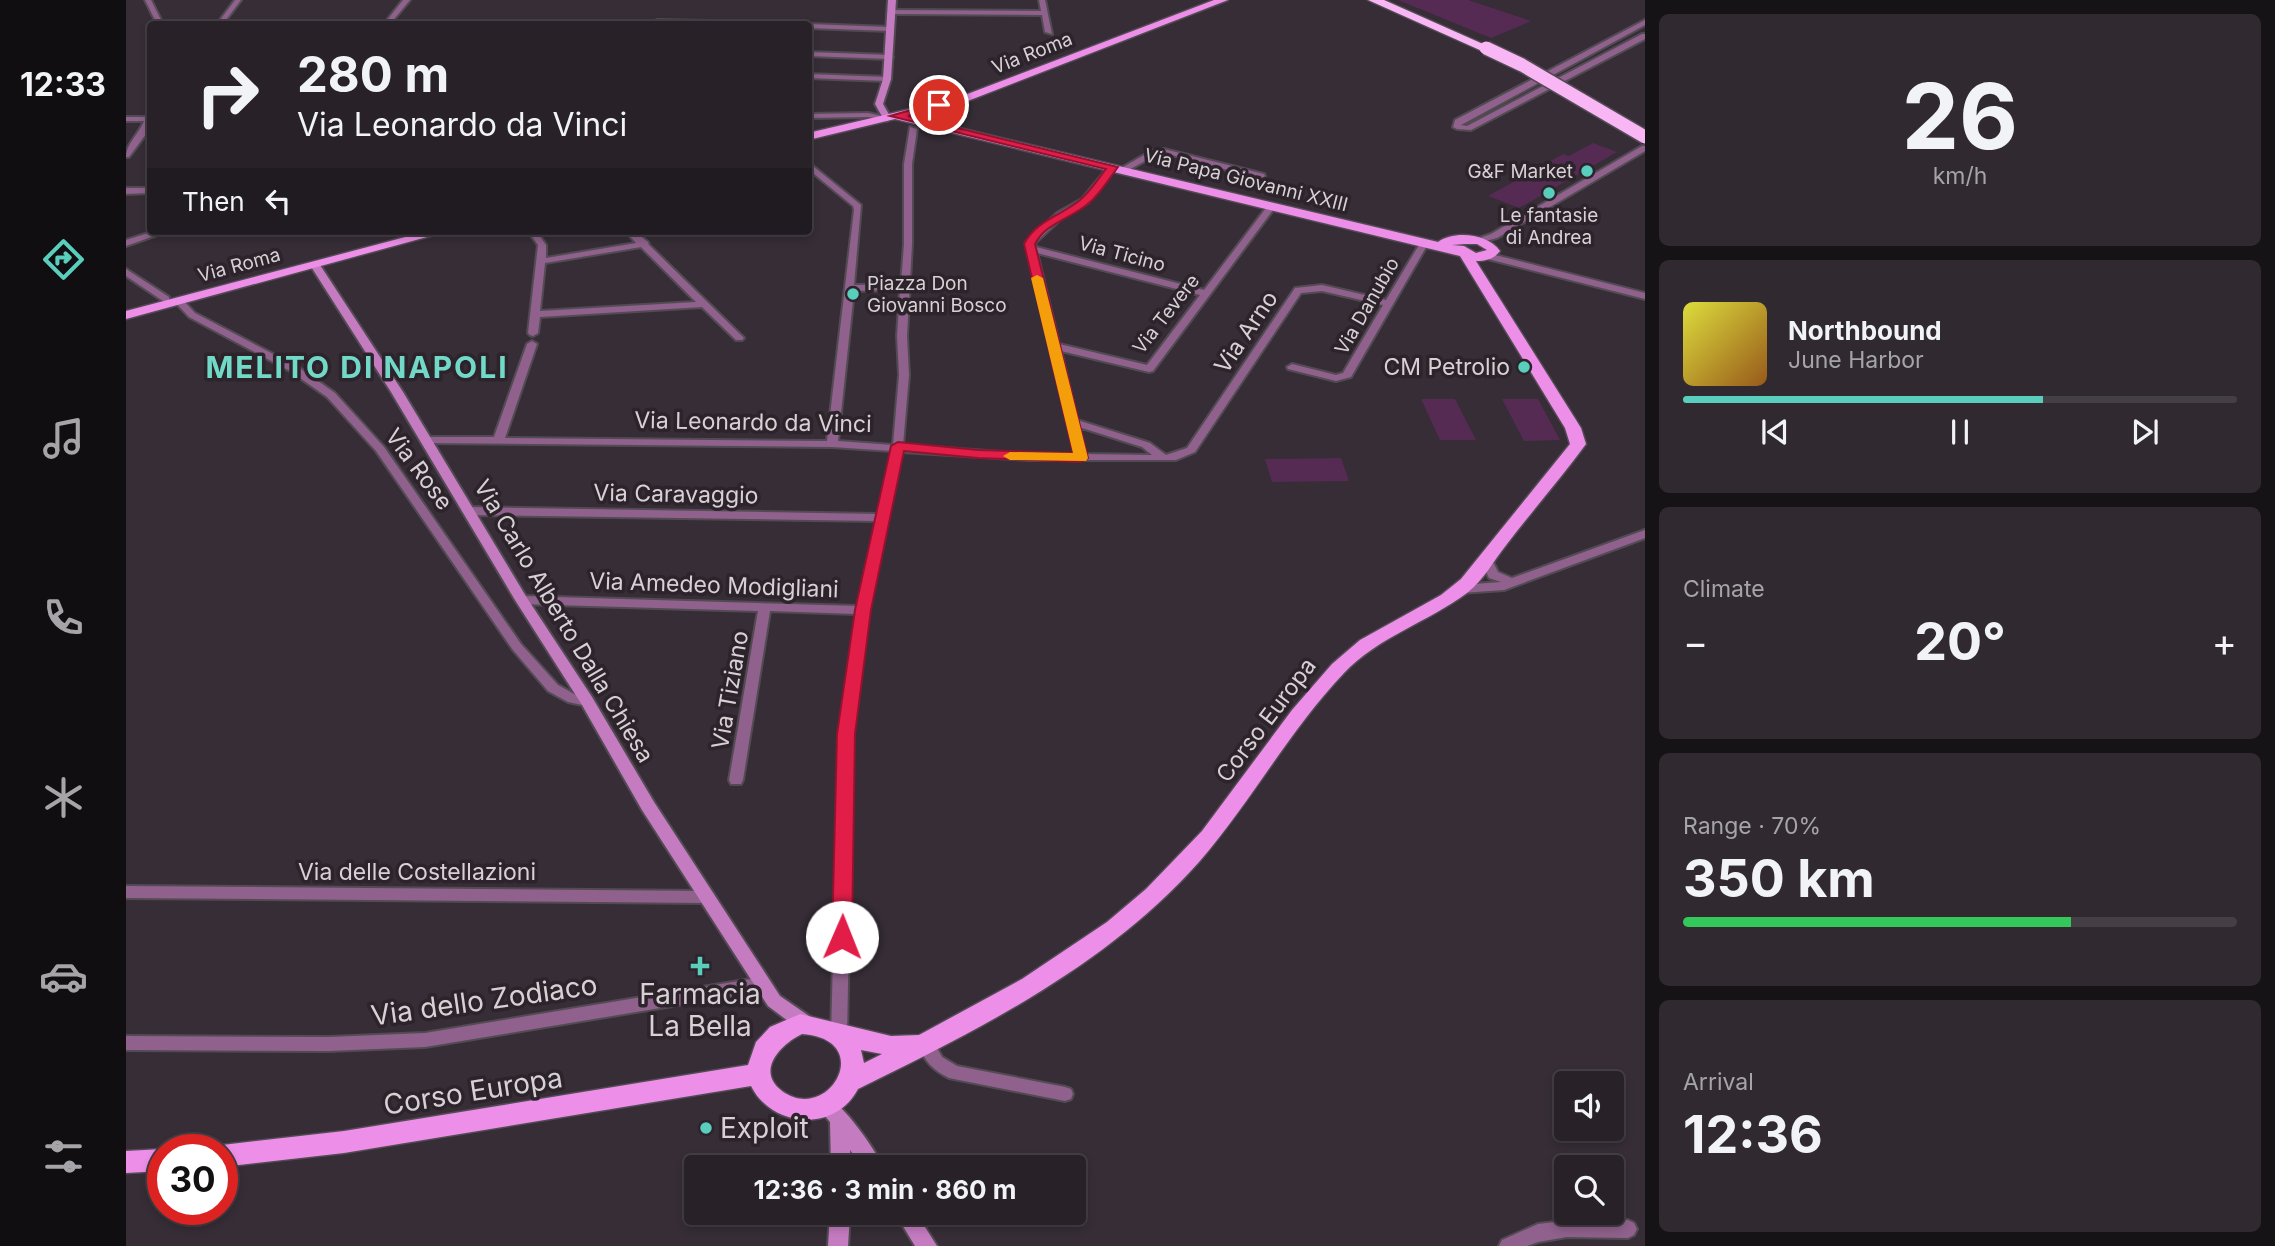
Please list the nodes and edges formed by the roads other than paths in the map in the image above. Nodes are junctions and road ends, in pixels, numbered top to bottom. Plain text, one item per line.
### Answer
1 (148, 0) edge
2 (238, 0) edge
3 (407, 0) edge
4 (891, 0) edge
5 (1042, 0) edge
6 (1223, 0) edge
7 (1374, 0) edge
8 (1390, 0) edge
9 (891, 12) junction
10 (1045, 13) junction
11 (158, 21) edge
12 (222, 21) edge
13 (390, 21) edge
14 (1645, 22) edge
15 (812, 26) edge
16 (891, 29) junction
17 (1049, 32) dead end
18 (1645, 36) edge
19 (1491, 47) junction
20 (812, 54) edge
21 (889, 57) junction
22 (812, 76) edge
23 (887, 79) junction
24 (879, 104) junction
25 (845, 115) junction
26 (812, 116) edge
27 (891, 117) junction
28 (869, 118) junction
29 (126, 119) edge
30 (147, 122) edge
31 (147, 125) edge
32 (1645, 127) edge
33 (913, 129) dead end
34 (812, 136) edge
35 (1645, 137) edge
36 (1645, 148) edge
37 (126, 155) edge
38 (812, 168) edge
39 (1117, 169) junction
40 (1261, 176) dead end
41 (126, 191) edge
42 (147, 191) edge
43 (1272, 206) junction
44 (151, 235) edge
45 (428, 235) edge
46 (535, 235) edge
47 (634, 235) edge
48 (126, 243) edge
49 (1425, 243) junction
50 (645, 244) junction
51 (1030, 248) junction
52 (1462, 248) junction
53 (1490, 250) junction
54 (542, 261) junction
55 (315, 265) junction
56 (1539, 270) joint
57 (126, 272) edge
58 (1483, 282) junction
59 (850, 288) junction
60 (906, 288) junction
61 (1205, 293) junction
62 (1645, 296) edge
63 (172, 300) junction
64 (705, 304) junction
65 (1389, 304) junction
66 (126, 314) edge
67 (536, 314) junction
68 (739, 338) dead end
69 (1054, 346) junction
70 (1292, 366) dead end
71 (1073, 422) junction
72 (499, 439) junction
73 (425, 440) junction
74 (832, 444) junction
75 (898, 446) junction
76 (1081, 458) junction
77 (1164, 458) junction
78 (468, 511) junction
79 (882, 518) junction
80 (1645, 534) edge
81 (1486, 559) junction
82 (1514, 583) junction
83 (1466, 584) junction
84 (522, 600) junction
85 (765, 607) junction
86 (863, 610) junction
87 (587, 701) junction
88 (736, 780) dead end
89 (126, 892) edge
90 (708, 897) junction
91 (763, 984) junction
92 (774, 1001) junction
93 (806, 1024) junction
94 (839, 1035) junction
95 (126, 1043) edge
96 (926, 1044) junction
97 (765, 1054) junction
98 (1065, 1094) dead end
99 (838, 1100) junction
100 (238, 1154) edge
101 (840, 1155) edge
102 (867, 1155) edge
103 (147, 1161) edge
104 (126, 1162) edge
105 (839, 1225) edge
106 (913, 1225) edge
107 (1628, 1229) dead end
108 (838, 1246) edge
109 (927, 1246) edge
110 (1508, 1246) edge

1 - 11 street
2 - 12 street
3 - 13 street
4 - 9 street
5 - 10 street
6 - 27 main road, Via Roma
7 - 19 highway
8 - 19 highway
9 - 10 street
9 - 16 street
10 - 17 street
14 - 18 street
15 - 16 street
16 - 21 street
19 - 32 highway
19 - 35 highway, bridge
20 - 21 street
21 - 23 street
22 - 23 street
23 - 24 street
24 - 25 street
24 - 27 street
25 - 26 street
25 - 28 street
27 - 28 main road, Via Roma
27 - 39 main road, Via Papa Giovanni XXIII
28 - 34 main road, Via Roma
29 - 30 street
31 - 37 street
33 - 60 street
36 - 53 street
38 - 59 street
39 - 40 street
39 - 43 main road, Via Papa Giovanni XXIII
39 - 51 street
41 - 42 street
43 - 49 main road, Via Papa Giovanni XXIII
43 - 61 street, Via Tevere
44 - 48 street
45 - 55 main road, Via Roma
46 - 54 street
47 - 50 street
49 - 52 main road, Via Papa Giovanni XXIII
49 - 65 street, Via Danubio
50 - 54 street
50 - 64 street
51 - 61 street, Via Ticino
51 - 69 street
52 - 53 main road
52 - 53 main road
52 - 58 main road, Corso Europa
53 - 56 street
53 - 58 main road
54 - 67 street
55 - 63 main road, Via Roma
55 - 73 street, Via Carlo Alberto Dalla Chiesa
56 - 62 street
57 - 63 street, Via Rose
58 - 81 main road, Corso Europa
59 - 60 street
59 - 74 street
60 - 75 street
61 - 69 street, Via Tevere
63 - 66 main road, Via Roma
63 - 87 street, Via Rose
64 - 67 street
64 - 68 street
65 - 70 street, Via Danubio
65 - 77 street, Via Arno
67 - 72 street
69 - 71 street
71 - 76 street
71 - 77 street
72 - 73 street, Via Leonardo da Vinci
72 - 74 street, Via Leonardo da Vinci
73 - 78 street, Via Carlo Alberto Dalla Chiesa
74 - 75 street, Via Leonardo da Vinci
75 - 76 street, Via Leonardo da Vinci
75 - 79 street
76 - 77 street, Via Leonardo da Vinci
78 - 79 street, Via Caravaggio
78 - 84 street, Via Carlo Alberto Dalla Chiesa
79 - 86 street
80 - 82 street
81 - 82 street
81 - 83 main road, Corso Europa
82 - 83 street
82 - 83 street
83 - 96 main road, Corso Europa
84 - 85 street, Via Amedeo Modigliani
84 - 87 street, Via Carlo Alberto Dalla Chiesa
85 - 86 street, Via Amedeo Modigliani
85 - 88 street, Via Tiziano
86 - 94 street
87 - 90 street, Via Carlo Alberto Dalla Chiesa
89 - 90 street, Via delle Costellazioni
90 - 91 street, Via Carlo Alberto Dalla Chiesa
91 - 92 street, Via Carlo Alberto Dalla Chiesa
91 - 95 street, Via dello Zodiaco
92 - 93 street, Via Carlo Alberto Dalla Chiesa
92 - 97 street, Via Carlo Alberto Dalla Chiesa
93 - 94 main road
93 - 97 main road
94 - 96 main road, Corso Europa
94 - 99 main road
96 - 98 street
96 - 99 main road, Corso Europa
97 - 99 main road
97 - 100 main road, Corso Europa
99 - 101 street
99 - 102 street
103 - 104 main road
105 - 108 street
106 - 109 street
107 - 110 street

